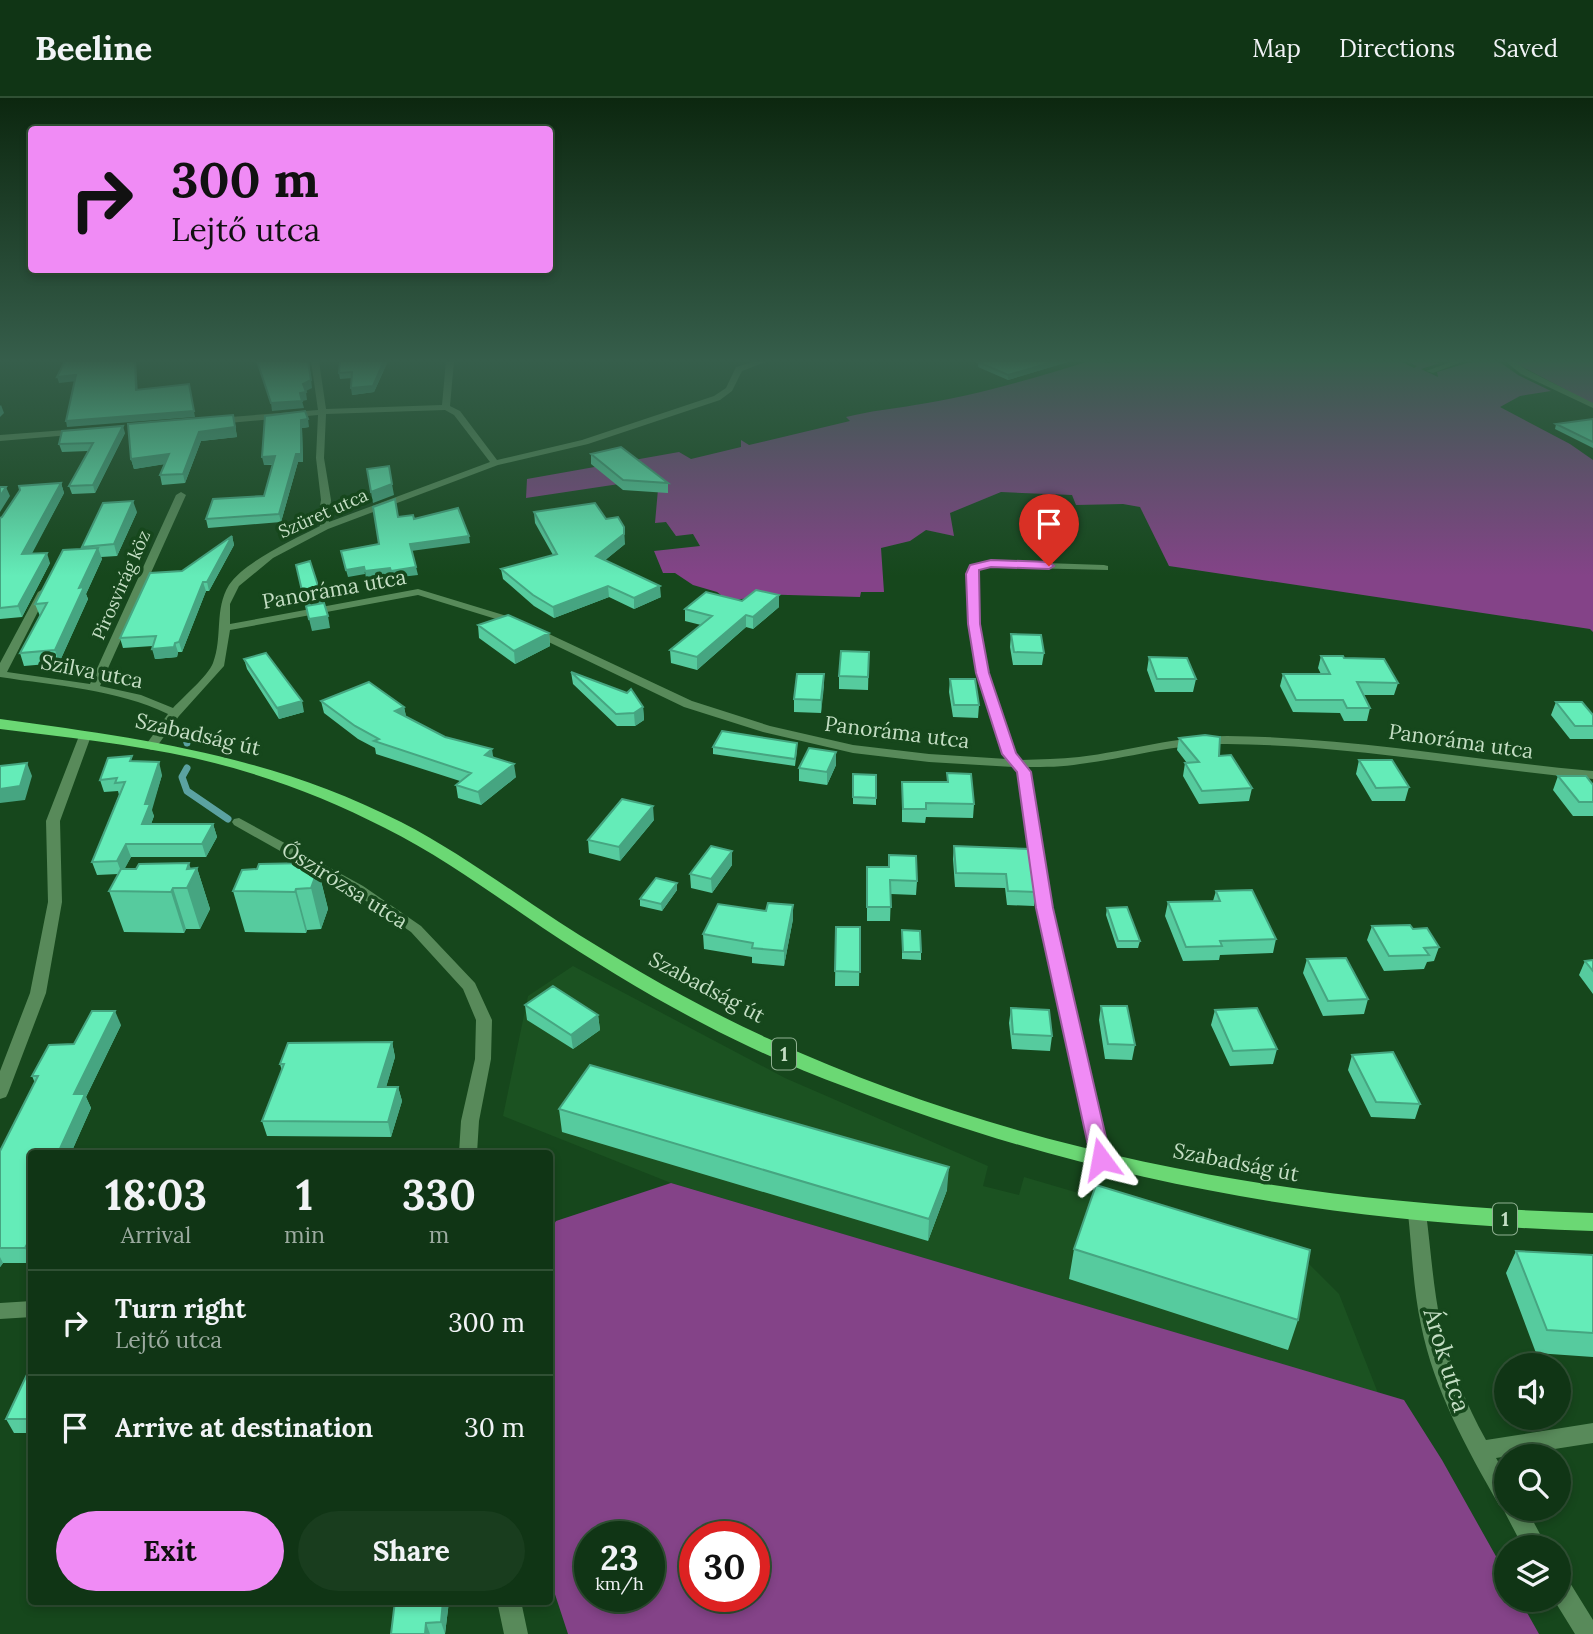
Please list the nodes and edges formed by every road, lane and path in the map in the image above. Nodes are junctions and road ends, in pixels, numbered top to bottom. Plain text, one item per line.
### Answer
1 (80, 433) edge
2 (321, 433) edge
3 (472, 433) edge
4 (613, 433) edge
5 (0, 438) edge
6 (495, 463) junction
7 (181, 495) dead end
8 (325, 527) junction
9 (1104, 568) dead end
10 (48, 583) edge
11 (225, 628) junction
12 (0, 674) edge
13 (93, 689) junction
14 (175, 713) junction
15 (0, 724) edge
16 (85, 736) junction
17 (151, 746) junction
18 (1020, 764) junction
19 (1593, 775) edge
20 (239, 822) dead end
21 (0, 1093) edge
22 (468, 1150) edge
23 (1101, 1159) junction
24 (1417, 1213) junction
25 (1593, 1222) edge
26 (28, 1309) edge
27 (0, 1311) edge
28 (1593, 1433) edge
29 (1480, 1451) junction
30 (1494, 1475) edge
31 (510, 1605) edge
32 (1571, 1606) edge
33 (516, 1634) edge
34 (1588, 1634) edge

1 - 5 street
2 - 8 street
3 - 6 street
4 - 6 street, Szüret utca
6 - 8 street, Szüret utca
7 - 13 street, Pirosvirág köz
8 - 11 street, Szüret utca
9 - 18 street
10 - 12 street
11 - 14 street, Szüret utca
11 - 18 street, Panoráma utca
12 - 13 street, Szilva utca
13 - 14 street, Szilva utca
14 - 17 street, Szüret utca
15 - 16 main road, Szabadság út / 1
16 - 17 main road, Szabadság út / 1
16 - 21 street
17 - 23 main road, Szabadság út / 1
18 - 19 street, Panoráma utca
18 - 23 street
20 - 22 street, Őszirózsa utca
23 - 24 main road, Szabadság út / 1
24 - 25 main road, Szabadság út / 1
24 - 29 street, Árok utca
26 - 27 street
28 - 29 street
29 - 30 street, Árok utca
31 - 33 street
32 - 34 street

